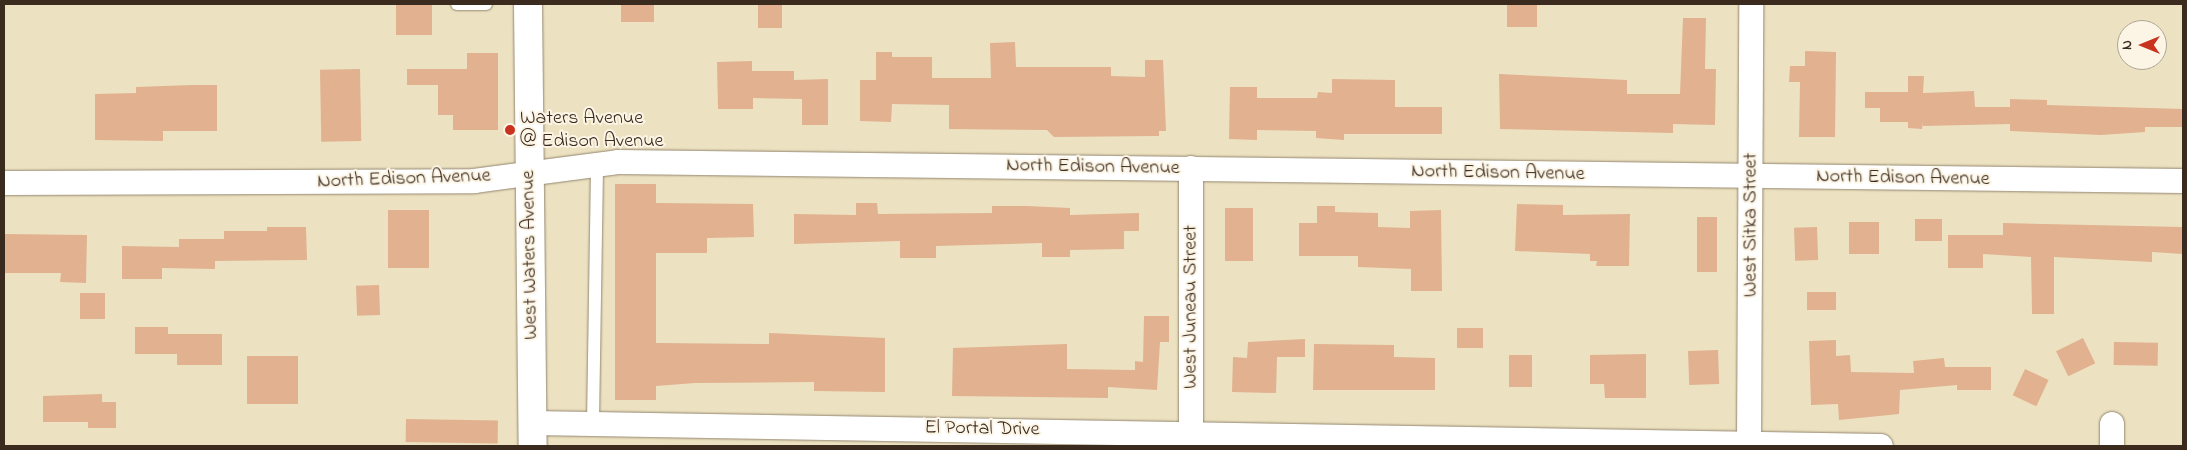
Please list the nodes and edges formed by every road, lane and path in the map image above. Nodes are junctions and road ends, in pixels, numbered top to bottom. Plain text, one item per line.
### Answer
1 (457, 4) edge
2 (486, 4) edge
3 (528, 4) edge
4 (1751, 4) edge
5 (596, 164) junction
6 (1191, 168) junction
7 (527, 171) junction
8 (1752, 177) junction
9 (2183, 181) edge
10 (4, 183) edge
11 (592, 423) junction
12 (533, 435) edge
13 (1191, 439) edge
14 (1749, 444) edge
15 (1881, 446) edge

1 - 2 lane
3 - 7 main road, West Waters Avenue
4 - 8 street, West Sitka Street
5 - 6 street, North Edison Avenue
5 - 7 street, North Edison Avenue
5 - 11 lane
6 - 8 street, North Edison Avenue
6 - 13 street, West Juneau Street
7 - 10 street, North Edison Avenue
7 - 12 main road, West Waters Avenue
8 - 9 street, North Edison Avenue
8 - 14 street, West Sitka Street
11 - 12 street, El Portal Drive
11 - 13 street, El Portal Drive
13 - 14 street, El Portal Drive
14 - 15 street, El Portal Drive

